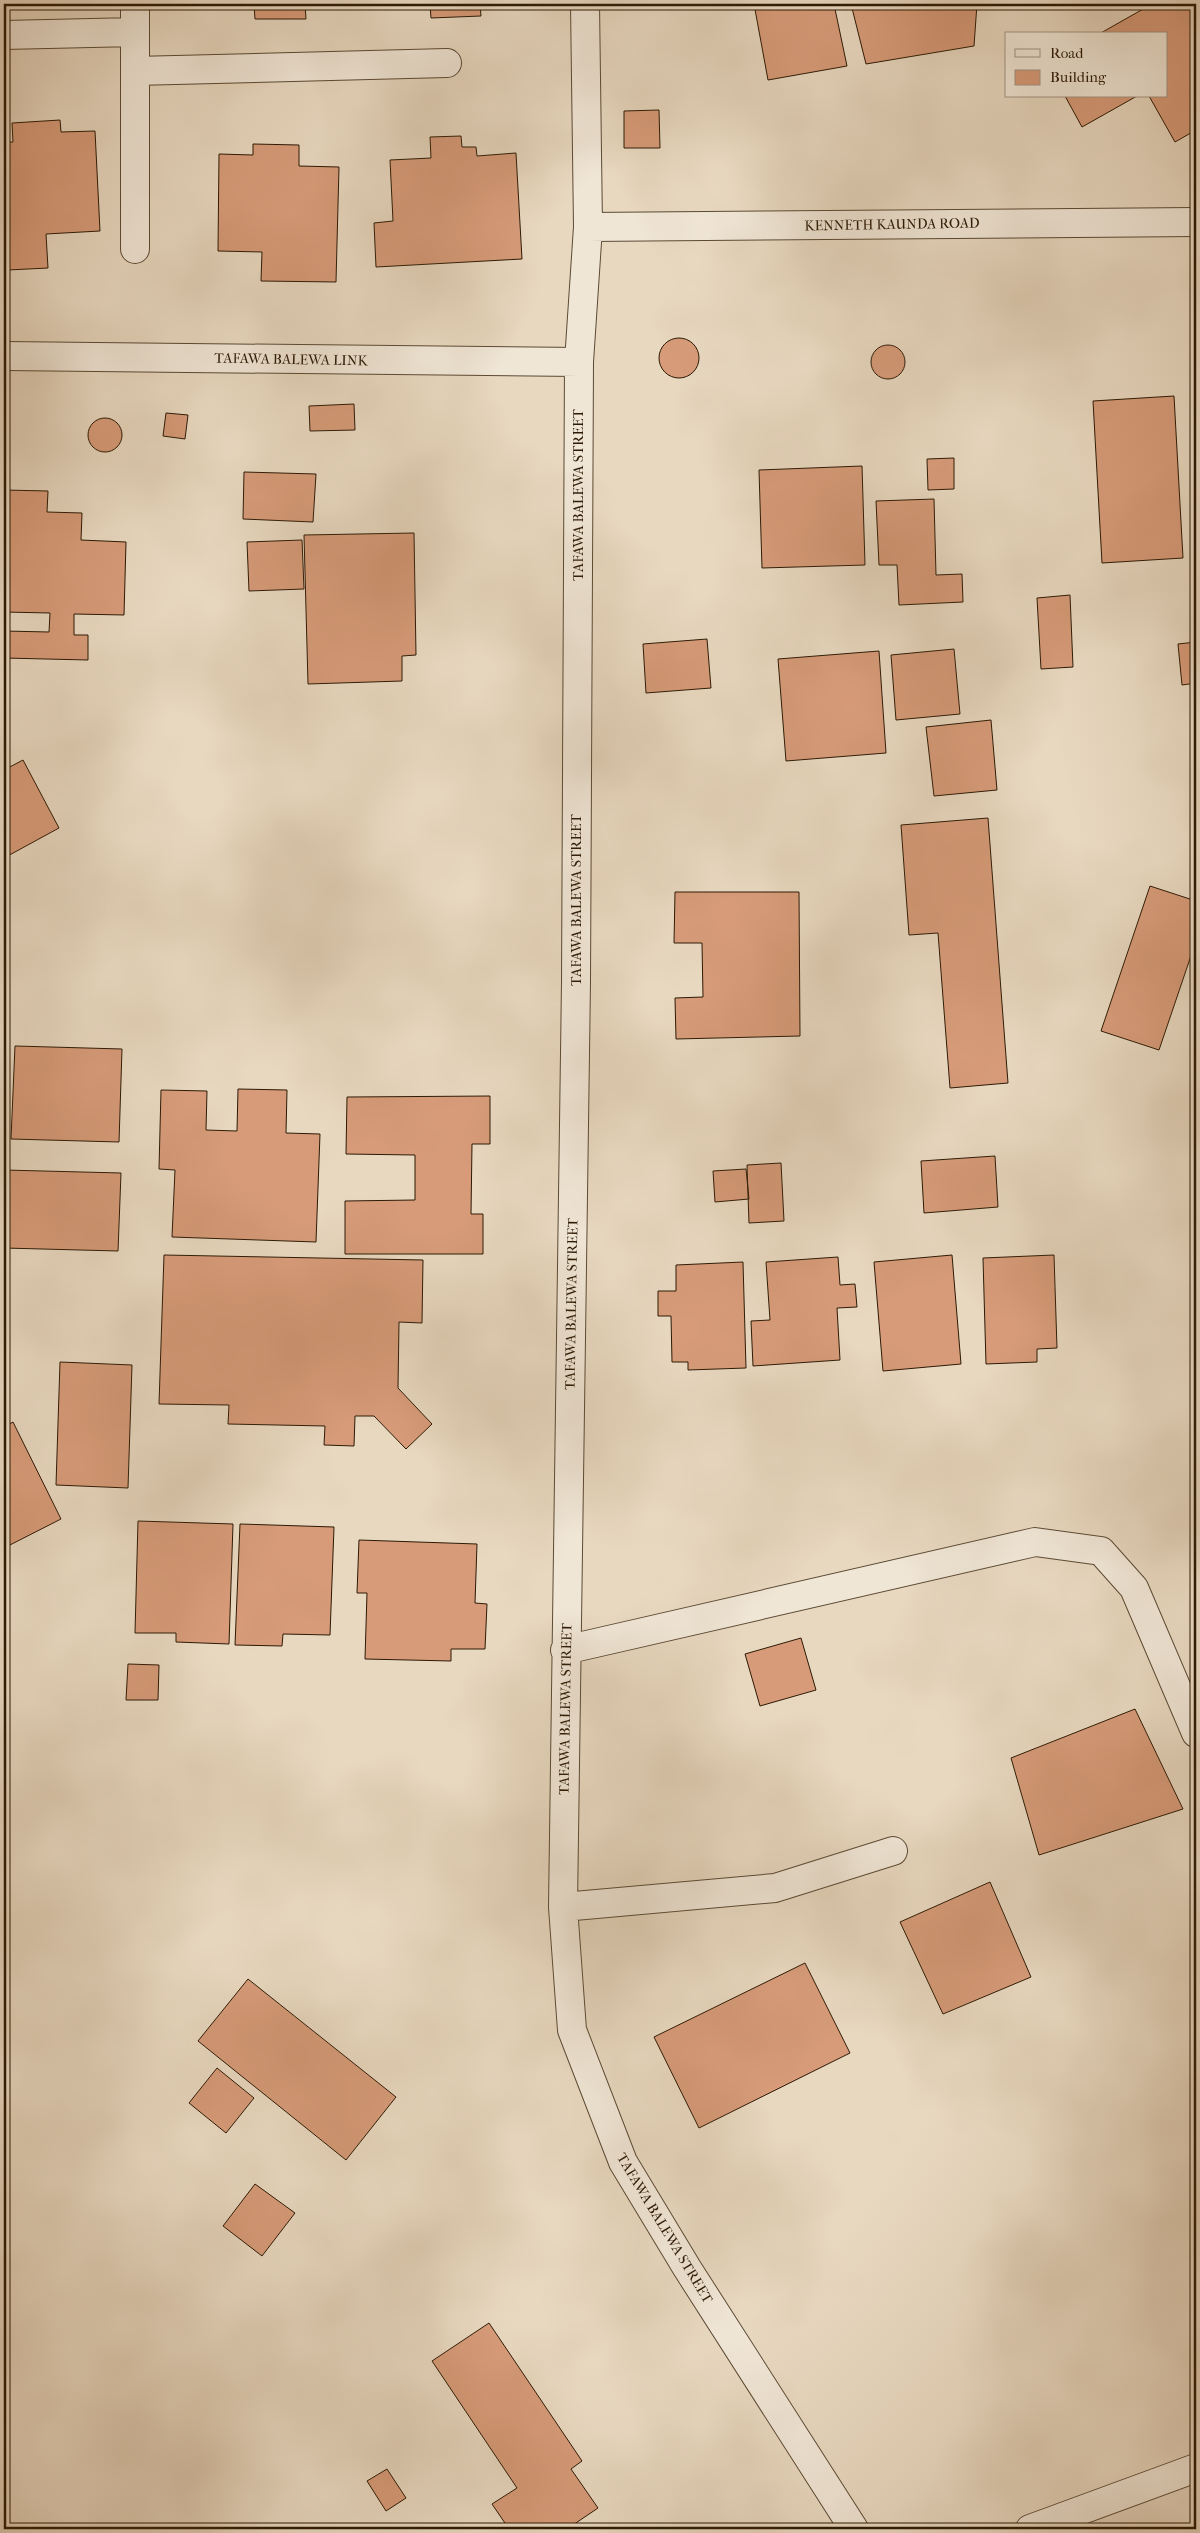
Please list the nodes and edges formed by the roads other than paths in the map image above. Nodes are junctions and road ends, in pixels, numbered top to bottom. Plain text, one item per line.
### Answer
1 (135, 4) edge
2 (585, 4) edge
3 (135, 32) junction
4 (4, 35) edge
5 (448, 64) dead end
6 (135, 70) junction
7 (1196, 222) edge
8 (588, 227) junction
9 (135, 249) dead end
10 (4, 356) edge
11 (579, 362) junction
12 (565, 1650) junction
13 (1196, 1733) edge
14 (893, 1851) dead end
15 (563, 1907) junction
16 (1196, 2468) edge
17 (854, 2529) edge
18 (1030, 2529) edge

1 - 3 street
2 - 8 street, TAFAWA BALEWA STREET
3 - 4 street
3 - 6 street
5 - 6 street
6 - 9 street
7 - 8 street, KENNETH KAUNDA ROAD
8 - 11 street, TAFAWA BALEWA STREET
10 - 11 street, TAFAWA BALEWA LINK
11 - 12 street, TAFAWA BALEWA STREET
12 - 13 street
12 - 15 street, TAFAWA BALEWA STREET
14 - 15 street
15 - 17 street, TAFAWA BALEWA STREET
16 - 18 street

